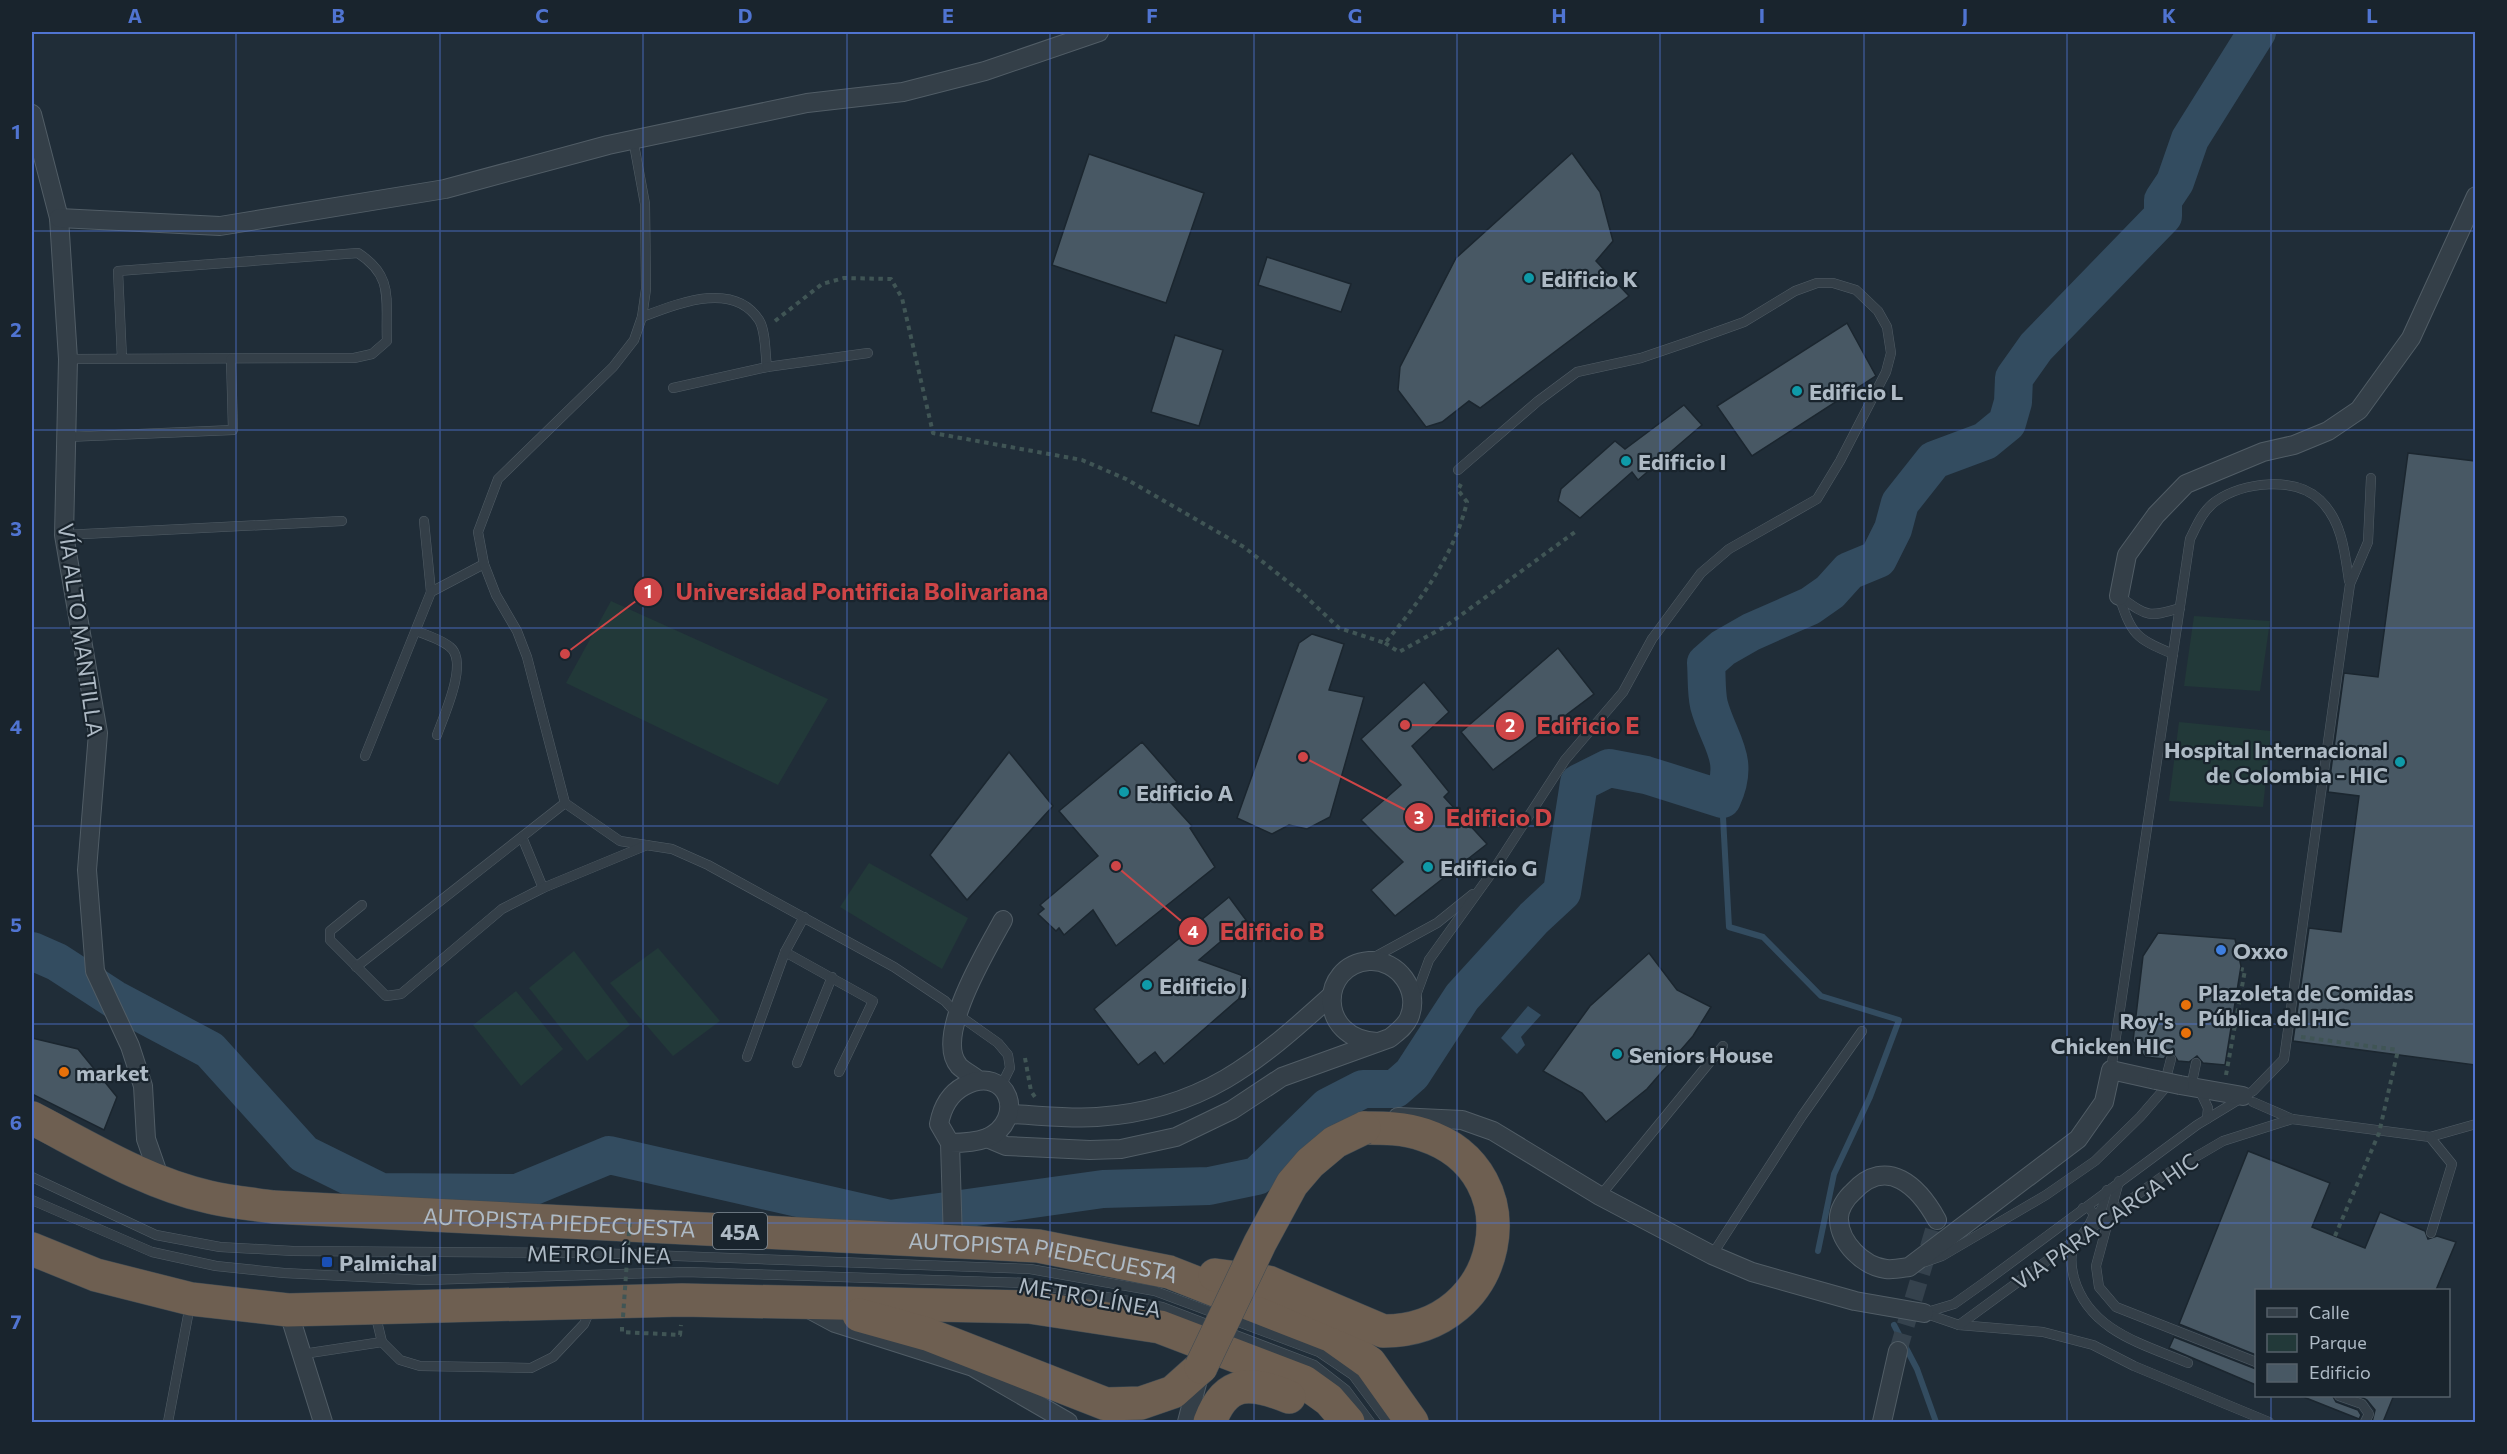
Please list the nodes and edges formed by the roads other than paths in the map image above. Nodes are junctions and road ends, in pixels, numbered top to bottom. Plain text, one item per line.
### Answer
1 (1099, 32) edge
2 (32, 114) edge
3 (633, 140) junction
4 (2475, 196) edge
5 (59, 218) junction
6 (642, 316) junction
7 (868, 353) dead end
8 (68, 359) junction
9 (122, 359) junction
10 (231, 359) junction
11 (767, 367) junction
12 (673, 387) dead end
13 (67, 437) junction
14 (1458, 470) dead end
15 (2371, 478) dead end
16 (342, 521) dead end
17 (424, 521) dead end
18 (64, 535) junction
19 (484, 564) junction
20 (2350, 584) junction
21 (431, 592) junction
22 (2119, 596) junction
23 (2180, 608) junction
24 (416, 631) junction
25 (2173, 654) junction
26 (437, 735) dead end
27 (365, 756) dead end
28 (565, 803) junction
29 (522, 837) junction
30 (648, 845) junction
31 (1485, 882) junction
32 (543, 888) junction
33 (362, 905) dead end
34 (804, 917) junction
35 (1003, 920) dead end
36 (784, 952) junction
37 (1368, 961) junction
38 (356, 967) junction
39 (832, 977) junction
40 (1332, 995) junction
41 (1412, 1004) junction
42 (957, 1014) junction
43 (1862, 1031) dead end
44 (1377, 1042) junction
45 (1723, 1046) dead end
46 (747, 1057) dead end
47 (2171, 1059) dead end
48 (797, 1063) dead end
49 (2196, 1063) dead end
50 (2111, 1070) junction
51 (839, 1072) dead end
52 (978, 1080) junction
53 (2176, 1085) junction
54 (1001, 1086) junction
55 (2248, 1099) junction
56 (1009, 1114) junction
57 (32, 1118) edge
58 (2207, 1119) junction
59 (2292, 1119) junction
60 (2475, 1124) edge
61 (1365, 1128) junction
62 (2430, 1137) junction
63 (987, 1138) junction
64 (146, 1139) junction
65 (950, 1143) junction
66 (123, 1166) junction
67 (32, 1177) edge
68 (2119, 1181) junction
69 (161, 1182) junction
70 (2107, 1190) junction
71 (1600, 1196) junction
72 (32, 1200) edge
73 (2083, 1208) junction
74 (2109, 1215) junction
75 (1937, 1220) dead end
76 (952, 1230) junction
77 (2086, 1231) junction
78 (2431, 1233) dead end
79 (32, 1249) edge
80 (1712, 1255) junction
81 (1909, 1267) junction
82 (1169, 1272) junction
83 (191, 1299) junction
84 (795, 1301) junction
85 (593, 1303) junction
86 (374, 1308) junction
87 (288, 1310) junction
88 (1924, 1313) junction
89 (1959, 1325) junction
90 (382, 1342) junction
91 (1898, 1350) tunnel mouth
92 (303, 1354) junction
93 (2255, 1362) edge
94 (2188, 1363) dead end
95 (1201, 1367) junction
96 (2344, 1397) edge
97 (168, 1422) edge
98 (323, 1422) edge
99 (1068, 1422) edge
100 (1187, 1422) edge
101 (1210, 1422) edge
102 (1355, 1422) edge
103 (1388, 1422) edge
104 (1412, 1422) edge
105 (1882, 1422) edge
106 (2269, 1422) edge
107 (2365, 1422) edge

1 - 3 street
2 - 5 street, VÍA ALTO MANTILLA
3 - 5 street
3 - 6 lane
4 - 22 street
5 - 8 street, VÍA ALTO MANTILLA
6 - 11 lane
6 - 19 lane
7 - 11 lane
8 - 9 lane
8 - 13 street, VÍA ALTO MANTILLA
9 - 10 lane
9 - 10 lane
10 - 13 lane
11 - 12 lane
13 - 18 street, VÍA ALTO MANTILLA
14 - 31 lane
15 - 20 lane
16 - 18 lane
17 - 21 lane
18 - 64 street, VÍA ALTO MANTILLA
19 - 21 lane
19 - 28 lane
20 - 23 lane
20 - 55 lane
21 - 24 lane
22 - 23 lane
22 - 25 lane
23 - 25 lane
24 - 26 lane
24 - 27 lane
25 - 50 lane
28 - 29 lane
28 - 30 lane
29 - 32 lane
29 - 38 lane
30 - 32 lane
30 - 34 lane
31 - 37 lane
31 - 41 lane
32 - 38 lane
33 - 38 lane
34 - 36 lane
34 - 42 lane
35 - 42 street
36 - 39 lane
36 - 46 lane
37 - 40 street
37 - 41 street
39 - 48 lane
39 - 51 lane
40 - 44 street
40 - 56 street
41 - 44 street
42 - 52 street
42 - 54 lane
43 - 80 lane
44 - 63 street
45 - 71 lane
47 - 53 lane
49 - 53 lane
50 - 53 street
50 - 81 street
52 - 54 street
52 - 65 street
53 - 55 street
53 - 58 lane
53 - 81 lane
54 - 56 street
55 - 58 lane
55 - 59 lane, VIA PARA CARGA HIC
56 - 63 street
57 - 66 highway, AUTOPISTA PIEDECUESTA / 45A
58 - 68 lane
59 - 62 lane, VIA PARA CARGA HIC
59 - 74 lane, VIA PARA CARGA HIC
60 - 62 lane, VIA PARA CARGA HIC
61 - 71 street
61 - 82 highway
61 - 95 highway, bridge
62 - 78 lane
63 - 65 street
64 - 66 street
64 - 69 street, VÍA ALTO MANTILLA
65 - 76 street
66 - 69 highway, AUTOPISTA PIEDECUESTA / 45A
67 - 103 lane, METROLÍNEA
68 - 70 lane
68 - 74 lane
69 - 76 highway, AUTOPISTA PIEDECUESTA / 45A
70 - 73 lane
70 - 77 lane
71 - 80 street
72 - 102 lane, METROLÍNEA
73 - 77 lane
73 - 88 lane
74 - 77 lane, VIA PARA CARGA HIC
74 - 93 lane
75 - 81 street
76 - 82 highway, AUTOPISTA PIEDECUESTA / 45A
77 - 89 lane, VIA PARA CARGA HIC
77 - 94 lane
79 - 83 highway
80 - 88 street
82 - 104 highway, AUTOPISTA PIEDECUESTA / 45A
83 - 87 highway
83 - 97 lane
84 - 85 highway
84 - 95 highway
84 - 99 street
84 - 102 highway
85 - 86 highway
85 - 90 lane
86 - 87 highway
86 - 90 lane
87 - 92 street
88 - 89 lane
89 - 106 lane
90 - 92 lane
91 - 105 street
92 - 98 street
95 - 100 street
96 - 107 lane
101 - 102 highway

